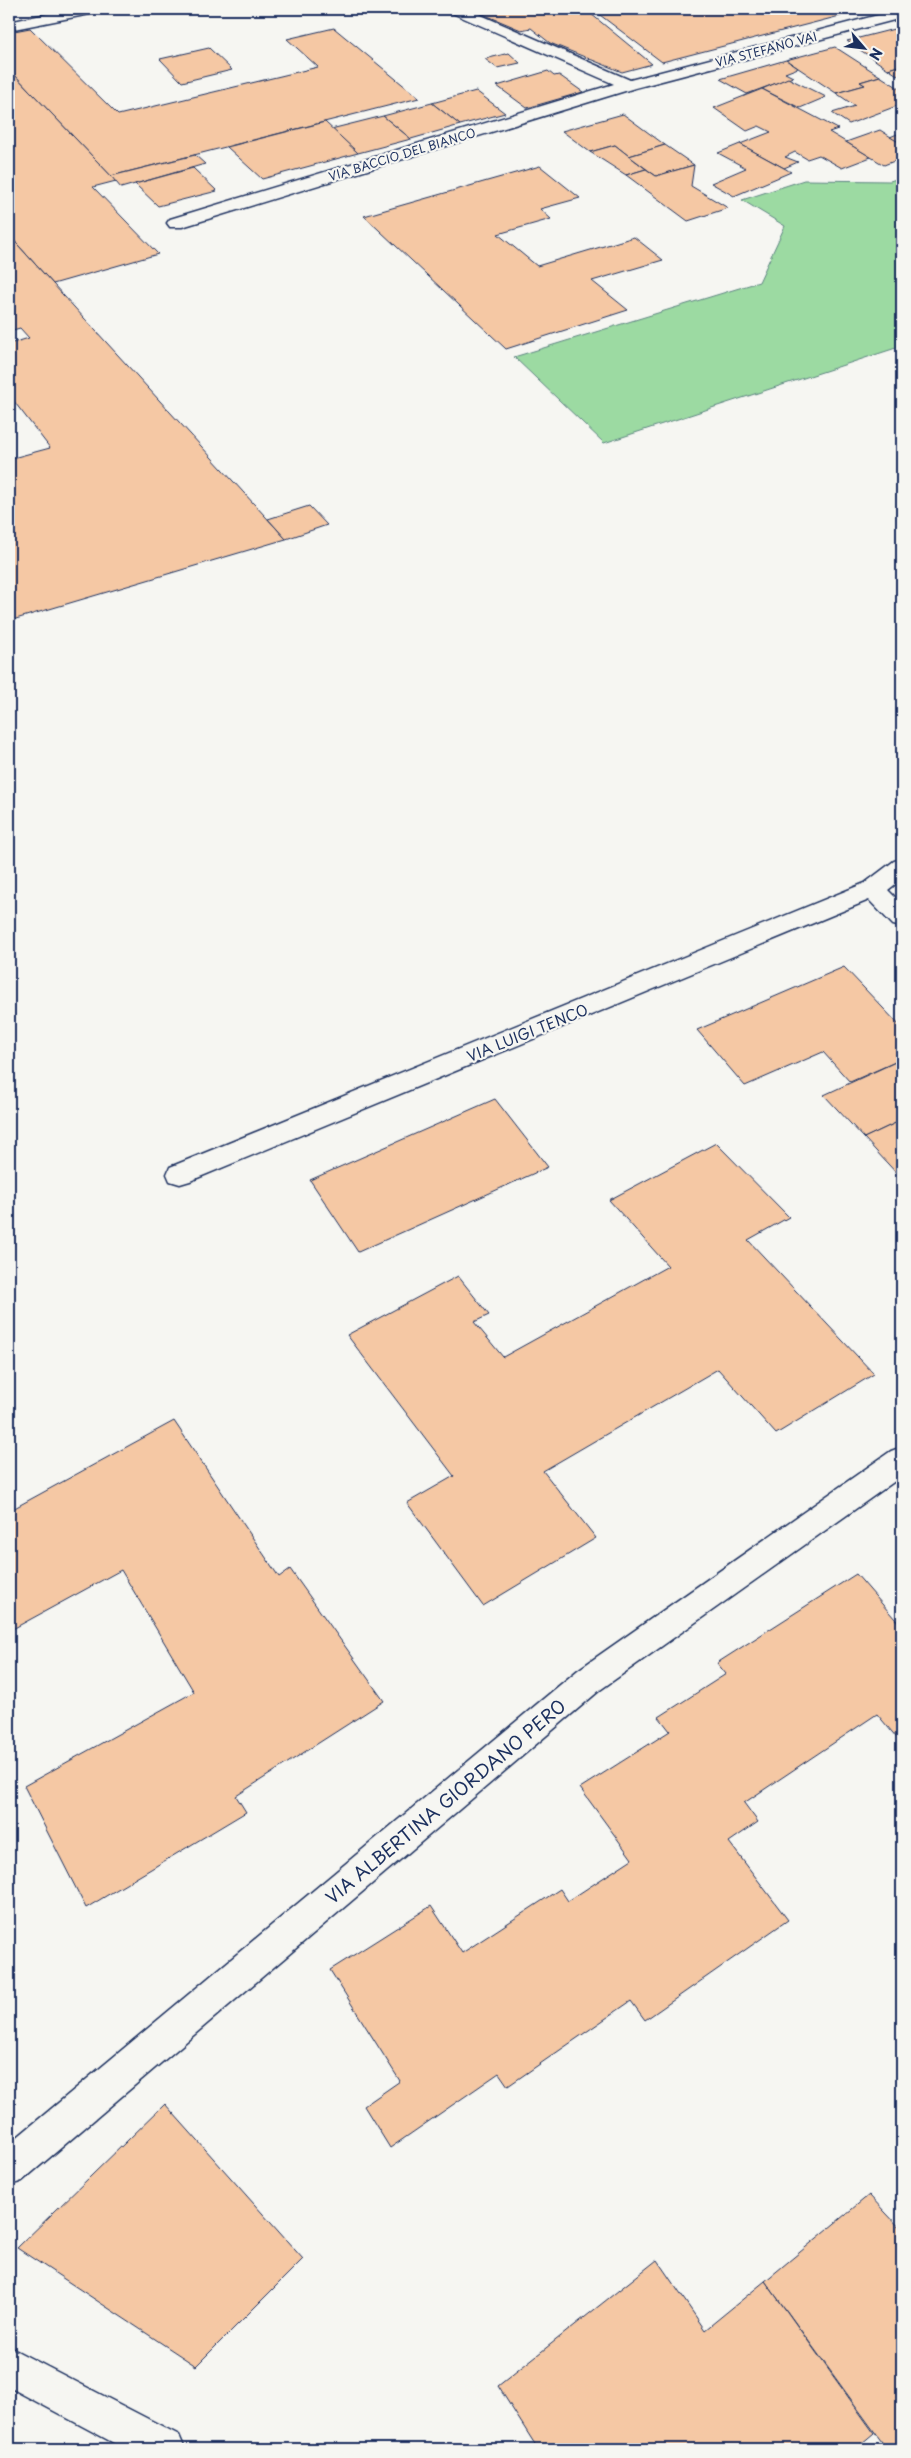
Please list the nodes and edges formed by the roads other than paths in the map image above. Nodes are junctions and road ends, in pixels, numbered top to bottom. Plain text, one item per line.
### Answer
1 (90, 9) edge
2 (455, 9) edge
3 (902, 13) edge
4 (9, 26) edge
5 (629, 85) junction
6 (176, 223) dead end
7 (902, 867) edge
8 (873, 889) junction
9 (902, 919) edge
10 (180, 1174) dead end
11 (902, 1460) edge
12 (9, 2168) edge
13 (9, 2366) edge
14 (165, 2449) edge

1 - 4 street
2 - 5 street
3 - 5 street, VIA STEFANO VAI
5 - 6 street, VIA BACCIO DEL BIANCO
7 - 8 street, VIA LUIGI TENCO
8 - 9 street
8 - 10 street, VIA LUIGI TENCO
11 - 12 street, VIA ALBERTINA GIORDANO PERO
13 - 14 street

